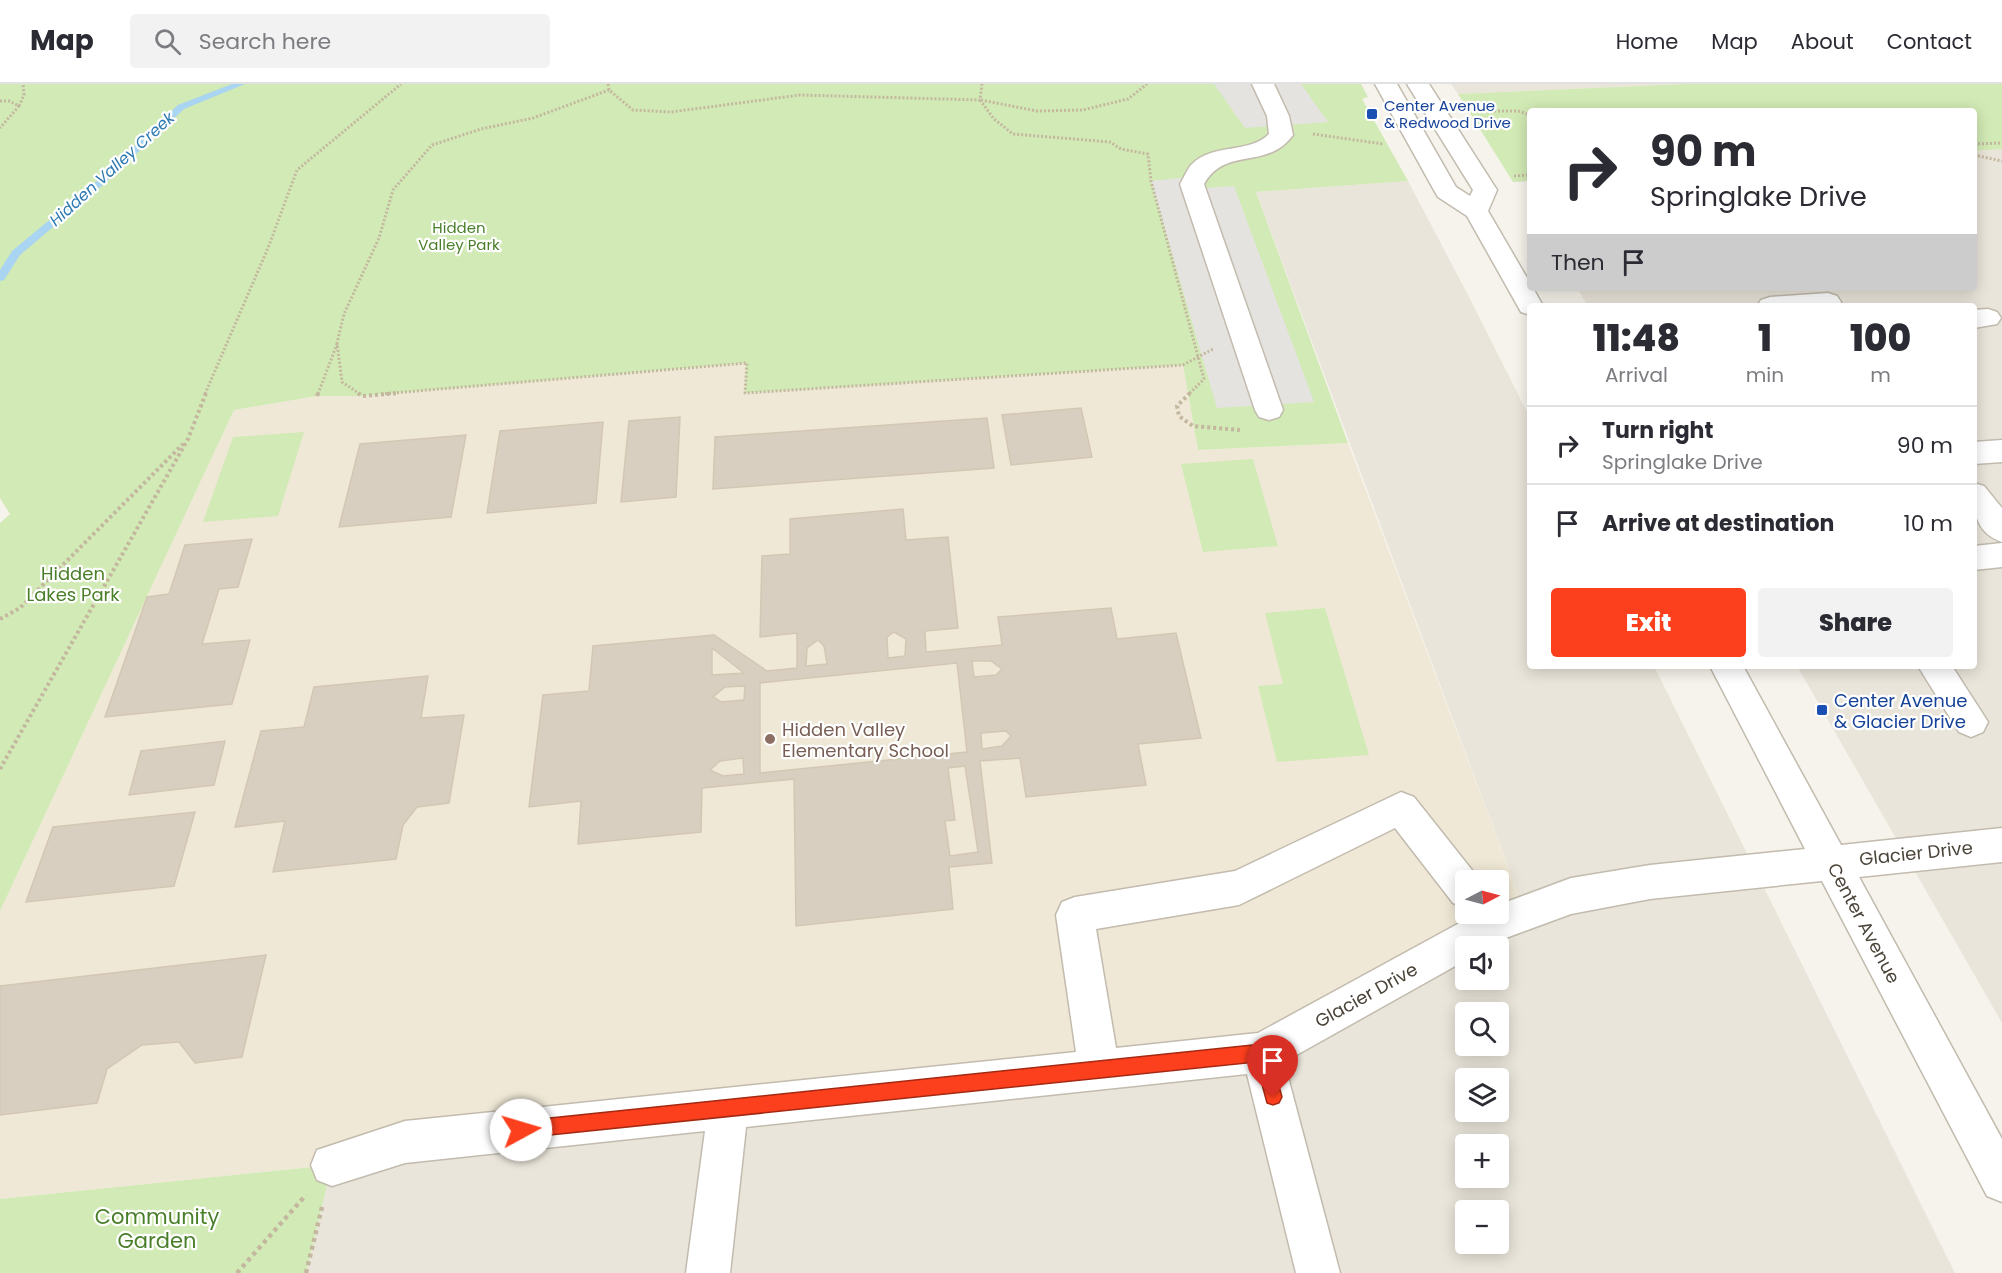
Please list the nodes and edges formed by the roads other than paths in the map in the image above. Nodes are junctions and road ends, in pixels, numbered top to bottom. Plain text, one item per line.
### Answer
1 (1263, 84) edge
2 (1386, 84) edge
3 (1418, 84) edge
4 (1476, 211) junction
5 (1825, 299) edge
6 (1528, 303) edge
7 (1794, 303) edge
8 (1269, 410) dead end
9 (2002, 451) edge
10 (1977, 453) edge
11 (1977, 498) edge
12 (2002, 530) edge
13 (2002, 555) edge
14 (1977, 558) edge
15 (1728, 669) edge
16 (1936, 669) edge
17 (1971, 722) dead end
18 (2002, 845) edge
19 (1832, 862) junction
20 (1455, 877) edge
21 (1509, 913) edge
22 (1479, 924) edge
23 (1262, 1053) junction
24 (1100, 1069) junction
25 (728, 1108) junction
26 (332, 1165) road end
27 (2002, 1181) edge
28 (708, 1273) edge
29 (1318, 1273) edge

1 - 8 street
2 - 4 street
3 - 4 street
4 - 6 street
5 - 7 street
9 - 10 street
11 - 12 street
13 - 14 street
15 - 19 street, Center Avenue
16 - 17 street
18 - 19 street, Glacier Drive
19 - 21 street, Glacier Drive
19 - 27 street, Center Avenue
20 - 24 street
22 - 23 street, Glacier Drive
23 - 24 street, Glacier Drive
23 - 29 street
24 - 25 street, Glacier Drive
25 - 26 street, Glacier Drive
25 - 28 street

